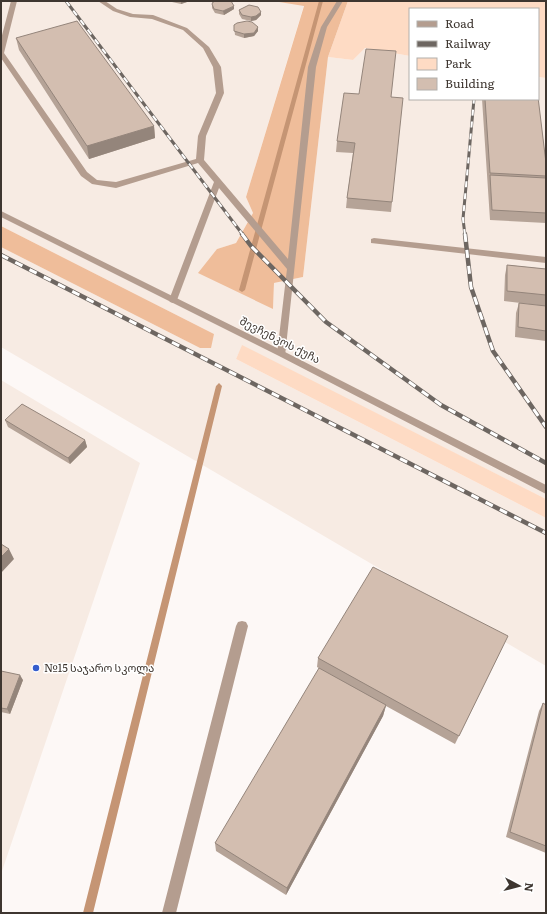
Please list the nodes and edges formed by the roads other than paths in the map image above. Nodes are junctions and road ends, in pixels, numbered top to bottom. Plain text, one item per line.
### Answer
1 (14, 1) edge
2 (101, 1) edge
3 (340, 1) edge
4 (200, 160) junction
5 (218, 181) junction
6 (1, 214) edge
7 (374, 241) dead end
8 (546, 260) edge
9 (291, 270) junction
10 (173, 300) junction
11 (282, 354) junction
12 (546, 490) edge
13 (242, 626) dead end
14 (169, 913) edge

1 - 4 street
2 - 4 street
3 - 9 street
4 - 5 street
5 - 9 street
5 - 10 street
6 - 10 street, შევჩენკოს ქუჩა
7 - 8 street
9 - 11 street
10 - 11 street, შევჩენკოს ქუჩა
11 - 12 street, შევჩენკოს ქუჩა
13 - 14 street

